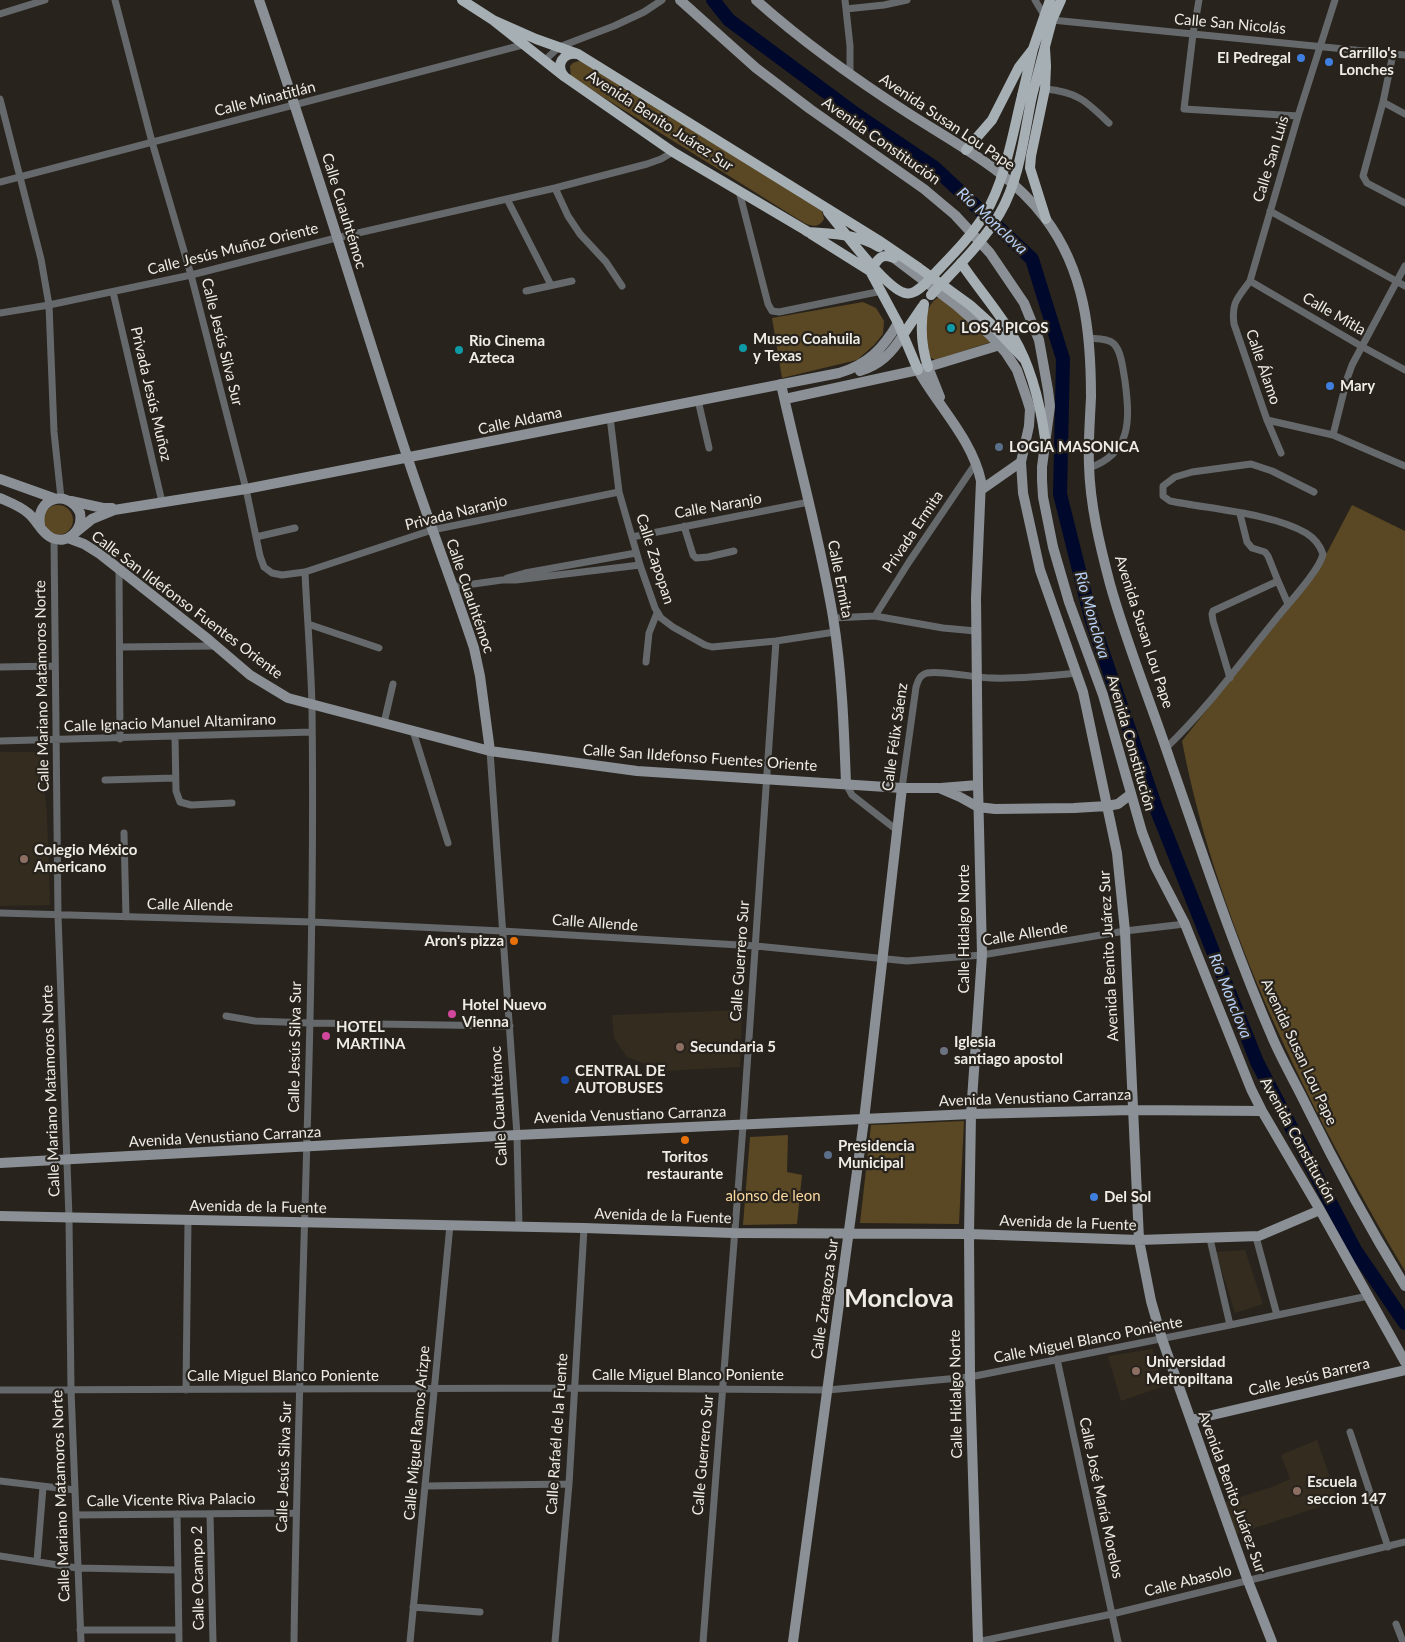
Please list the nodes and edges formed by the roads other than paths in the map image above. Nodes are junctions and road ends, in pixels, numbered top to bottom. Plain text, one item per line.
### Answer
1 (45, 0) edge
2 (115, 0) edge
3 (259, 0) edge
4 (462, 0) edge
5 (662, 0) edge
6 (680, 0) edge
7 (756, 0) edge
8 (845, 0) edge
9 (907, 0) edge
10 (1035, 0) edge
11 (1050, 0) edge
12 (1060, 0) edge
13 (1200, 0) edge
14 (1335, 0) edge
15 (846, 9) junction
16 (0, 14) edge
17 (1048, 17) junction
18 (493, 20) junction
19 (1192, 34) junction
20 (536, 40) junction
21 (524, 45) junction
22 (1321, 46) junction
23 (559, 47) junction
24 (1044, 48) junction
25 (1033, 49) junction
26 (578, 54) junction
27 (1393, 54) junction
28 (1405, 55) edge
29 (544, 61) junction
30 (850, 74) junction
31 (565, 77) junction
32 (1045, 89) junction
33 (1027, 96) junction
34 (0, 99) edge
35 (1383, 102) junction
36 (296, 105) junction
37 (1405, 114) edge
38 (1298, 116) junction
39 (1109, 123) dead end
40 (152, 142) junction
41 (966, 150) junction
42 (673, 152) junction
43 (20, 176) junction
44 (0, 182) edge
45 (555, 188) junction
46 (739, 190) junction
47 (507, 199) junction
48 (1405, 203) edge
49 (825, 208) junction
50 (1270, 211) junction
51 (1046, 219) junction
52 (813, 232) junction
53 (849, 237) junction
54 (336, 238) junction
55 (894, 258) junction
56 (961, 263) junction
57 (1405, 266) edge
58 (872, 268) junction
59 (191, 275) junction
60 (572, 281) dead end
61 (1250, 281) junction
62 (1396, 281) junction
63 (551, 285) junction
64 (622, 286) dead end
65 (1405, 286) edge
66 (526, 291) dead end
67 (113, 292) junction
68 (882, 292) junction
69 (924, 304) junction
70 (49, 305) junction
71 (0, 313) edge
72 (898, 324) junction
73 (1234, 324) joint
74 (903, 335) junction
75 (1088, 338) junction
76 (1000, 345) junction
77 (1361, 346) junction
78 (888, 357) junction
79 (1024, 360) junction
80 (928, 367) junction
81 (918, 370) junction
82 (1405, 370) edge
83 (839, 373) junction
84 (871, 380) junction
85 (782, 384) junction
86 (785, 399) junction
87 (698, 400) junction
88 (942, 406) junction
89 (610, 418) junction
90 (1267, 420) junction
91 (1333, 435) junction
92 (1045, 438) junction
93 (710, 448) dead end
94 (1281, 453) dead end
95 (407, 458) junction
96 (1021, 462) junction
97 (976, 463) junction
98 (1405, 466) edge
99 (1089, 468) junction
100 (0, 479) edge
101 (246, 489) junction
102 (981, 490) junction
103 (619, 492) junction
104 (1314, 492) dead end
105 (0, 498) edge
106 (63, 499) junction
107 (162, 502) junction
108 (809, 502) junction
109 (128, 508) junction
110 (1240, 514) junction
111 (40, 525) junction
112 (684, 526) junction
113 (295, 528) dead end
114 (432, 530) junction
115 (72, 535) junction
116 (632, 537) junction
117 (256, 538) junction
118 (54, 539) junction
119 (734, 551) dead end
120 (636, 553) junction
121 (640, 565) junction
122 (119, 570) junction
123 (305, 572) junction
124 (272, 573) joint
125 (502, 580) junction
126 (1278, 581) junction
127 (452, 587) junction
128 (1288, 604) junction
129 (657, 613) junction
130 (875, 616) junction
131 (833, 618) junction
132 (308, 624) junction
133 (976, 631) junction
134 (835, 632) junction
135 (776, 641) junction
136 (216, 646) junction
137 (120, 647) junction
138 (379, 648) dead end
139 (646, 662) dead end
140 (55, 666) junction
141 (0, 667) edge
142 (1077, 673) junction
143 (976, 677) junction
144 (1230, 678) junction
145 (393, 684) dead end
146 (312, 704) junction
147 (384, 723) junction
148 (413, 731) junction
149 (312, 732) junction
150 (175, 737) junction
151 (120, 739) junction
152 (57, 740) junction
153 (0, 742) edge
154 (1166, 748) junction
155 (490, 751) junction
156 (175, 778) junction
157 (766, 779) junction
158 (104, 780) dead end
159 (846, 784) junction
160 (978, 785) junction
161 (902, 788) junction
162 (939, 788) junction
163 (1130, 794) junction
164 (232, 803) dead end
165 (1107, 806) junction
166 (978, 807) junction
167 (898, 831) junction
168 (124, 833) dead end
169 (448, 843) dead end
170 (0, 913) edge
171 (58, 916) junction
172 (126, 917) junction
173 (312, 922) junction
174 (1185, 924) junction
175 (502, 930) junction
176 (1125, 931) junction
177 (756, 946) junction
178 (982, 955) junction
179 (884, 959) junction
180 (226, 1016) dead end
181 (310, 1023) junction
182 (510, 1026) junction
183 (1132, 1110) junction
184 (1262, 1111) junction
185 (970, 1114) junction
186 (864, 1120) junction
187 (743, 1126) junction
188 (517, 1135) junction
189 (307, 1147) junction
190 (67, 1160) junction
191 (0, 1164) edge
192 (1320, 1210) junction
193 (0, 1216) edge
194 (69, 1218) junction
195 (188, 1220) junction
196 (306, 1223) junction
197 (450, 1226) junction
198 (519, 1227) junction
199 (584, 1228) junction
200 (734, 1233) junction
201 (849, 1234) junction
202 (969, 1234) junction
203 (1256, 1237) junction
204 (1210, 1239) junction
205 (1140, 1240) junction
206 (1405, 1286) edge
207 (1368, 1296) junction
208 (1277, 1316) junction
209 (1230, 1325) junction
210 (1162, 1339) junction
211 (1403, 1357) edge
212 (1058, 1359) junction
213 (1405, 1370) edge
214 (970, 1377) junction
215 (574, 1388) junction
216 (300, 1389) junction
217 (722, 1389) junction
218 (0, 1390) edge
219 (71, 1390) junction
220 (186, 1390) junction
221 (435, 1390) junction
222 (828, 1390) junction
223 (1191, 1420) junction
224 (1350, 1432) dead end
225 (0, 1481) edge
226 (569, 1484) junction
227 (426, 1486) junction
228 (43, 1487) junction
229 (74, 1490) junction
230 (296, 1513) junction
231 (176, 1514) junction
232 (210, 1514) junction
233 (76, 1515) junction
234 (1405, 1542) edge
235 (1388, 1547) junction
236 (0, 1556) edge
237 (37, 1561) junction
238 (77, 1568) junction
239 (177, 1570) junction
240 (1248, 1581) junction
241 (413, 1607) junction
242 (480, 1612) dead end
243 (1112, 1614) junction
244 (1396, 1624) dead end
245 (80, 1630) junction
246 (179, 1630) junction
247 (81, 1642) edge
248 (180, 1642) edge
249 (213, 1642) edge
250 (294, 1642) edge
251 (410, 1642) edge
252 (555, 1642) edge
253 (703, 1642) edge
254 (793, 1642) edge
255 (978, 1642) edge
256 (1118, 1642) edge
257 (1272, 1642) edge
258 (1403, 1642) edge

1 - 16 street
2 - 40 street, Calle Jesús Silva Sur
3 - 36 street, Calle Cuauhtémoc
4 - 18 main road, Avenida Benito Juárez Sur
5 - 23 street
6 - 92 street, Avenida Constitución
7 - 30 street, Avenida Susan Lou Pape
8 - 15 street
9 - 15 street
10 - 17 street
11 - 17 main road
12 - 17 main road
13 - 19 street
14 - 22 street, Calle San Luis
15 - 30 street
17 - 19 street, Calle San Nicolás
17 - 24 main road
17 - 25 main road
18 - 20 main road, Avenida Benito Juárez Sur
18 - 21 main road, Avenida Benito Juárez Sur
19 - 22 street, Calle San Nicolás
19 - 38 street
20 - 21 street, Calle Minatitlán
20 - 23 main road, Avenida Benito Juárez Sur
21 - 29 main road, Avenida Benito Juárez Sur
21 - 36 street, Calle Minatitlán
22 - 27 street, Calle San Nicolás
22 - 38 street, Calle San Luis
23 - 26 main road, Avenida Benito Juárez Sur
23 - 29 street
24 - 32 main road
24 - 33 main road
25 - 33 main road
25 - 41 main road
26 - 31 main road
26 - 49 main road, Avenida Benito Juárez Sur
27 - 28 street, Calle San Nicolás
27 - 35 street
29 - 31 main road, Avenida Benito Juárez Sur
30 - 41 street, Avenida Susan Lou Pape
31 - 42 main road, Avenida Benito Juárez Sur
32 - 39 street
32 - 51 main road
33 - 56 main road, bridge
33 - 58 main road, Avenida Benito Juárez Sur, bridge
34 - 43 street
35 - 37 street
35 - 48 street
36 - 40 street, Calle Minatitlán
36 - 54 street, Calle Cuauhtémoc
38 - 50 street, Calle San Luis
40 - 43 street, Calle Minatitlán
40 - 59 street, Calle Jesús Silva Sur
41 - 51 street, Avenida Susan Lou Pape
42 - 45 street, Calle Jesús Muñoz Oriente
42 - 46 main road, Avenida Benito Juárez Sur
43 - 44 street, Calle Minatitlán
43 - 70 street
45 - 47 street, Calle Jesús Muñoz Oriente
45 - 64 street
46 - 52 main road, Avenida Benito Juárez Sur
46 - 68 street
47 - 54 street, Calle Jesús Muñoz Oriente
47 - 63 street
49 - 52 main road
49 - 53 main road, Avenida Benito Juárez Sur
49 - 79 main road
50 - 61 street, Calle San Luis
50 - 62 street
51 - 75 street, Avenida Susan Lou Pape
52 - 53 main road, Avenida Benito Juárez Sur
52 - 58 main road
53 - 55 main road
53 - 58 main road, Avenida Benito Juárez Sur
54 - 59 street, Calle Jesús Muñoz Oriente
54 - 95 street, Calle Cuauhtémoc
55 - 58 main road
55 - 76 street, Avenida Benito Juárez Sur
56 - 69 main road, bridge
56 - 79 main road
57 - 62 street
58 - 68 main road
59 - 67 street, Calle Jesús Muñoz Oriente
59 - 101 street, Calle Jesús Silva Sur
60 - 63 street
61 - 73 street, Calle San Luis
61 - 77 street, Calle Mitla
62 - 65 street
62 - 77 street
63 - 66 street
67 - 70 street, Calle Jesús Muñoz Oriente
67 - 107 street, Privada Jesús Muñoz
68 - 72 main road
69 - 74 main road
69 - 80 main road
70 - 71 street, Calle Jesús Muñoz Oriente
70 - 106 street
72 - 74 main road
72 - 83 street, Calle Aldama
73 - 90 street, Calle Álamo
74 - 78 street
74 - 81 main road
75 - 99 street, Avenida Susan Lou Pape
75 - 99 street
76 - 80 street
76 - 96 street, Avenida Benito Juárez Sur
77 - 82 street, Calle Mitla
77 - 91 street
78 - 83 street
78 - 84 street
79 - 92 main road
80 - 81 street
80 - 88 street, Calle Hidalgo Norte
81 - 84 street
81 - 88 street, Calle Hidalgo Norte
83 - 85 street, Calle Aldama
84 - 86 street
85 - 86 street, Calle Ermita
85 - 87 street, Calle Aldama
86 - 108 street, Calle Ermita
87 - 89 street, Calle Aldama
87 - 93 street
88 - 97 street, Calle Hidalgo Norte
89 - 95 street, Calle Aldama
89 - 103 street, Calle Zapopan
90 - 91 street
90 - 94 street, Calle Álamo
91 - 98 street
92 - 163 street, Avenida Constitución
95 - 101 street, Calle Aldama
95 - 114 street, Calle Cuauhtémoc
96 - 102 street
96 - 142 street, Avenida Benito Juárez Sur
97 - 102 street, Calle Hidalgo Norte
97 - 130 street, Privada Ermita
99 - 154 street, Avenida Susan Lou Pape
100 - 106 street, Calle Aldama
101 - 107 street, Calle Aldama
101 - 117 street, Calle Jesús Silva Sur
102 - 133 street, Calle Hidalgo Norte
103 - 114 street, Privada Naranjo
103 - 116 street, Calle Zapopan
104 - 110 street
105 - 111 street
106 - 109 street, Calle Aldama
106 - 111 street
106 - 115 street
107 - 109 street, Calle Aldama
108 - 112 street, Calle Naranjo
108 - 131 street, Calle Ermita
109 - 115 street, Calle Aldama
110 - 126 street
110 - 128 street
111 - 118 street
112 - 116 street, Calle Naranjo
112 - 119 street
113 - 117 street
114 - 123 street, Privada Naranjo
114 - 127 street, Calle Cuauhtémoc
115 - 118 street
115 - 122 street, Calle San Ildefonso Fuentes Oriente
116 - 120 street, Calle Zapopan
117 - 124 street, Calle Jesús Silva Sur
118 - 140 street, Calle Mariano Matamoros Norte
120 - 121 street, Calle Zapopan
120 - 125 street
121 - 125 street
121 - 129 street, Calle Zapopan
122 - 136 street, Calle San Ildefonso Fuentes Oriente
122 - 137 street
123 - 124 street, Privada Naranjo
123 - 132 street, Calle Jesús Silva Sur
125 - 127 street
126 - 128 street
126 - 144 street
127 - 155 street, Calle Cuauhtémoc
128 - 144 street
129 - 135 street, Calle Zapopan
129 - 139 street
130 - 131 street
130 - 133 street
131 - 134 street, Calle Ermita
132 - 138 street
132 - 146 street, Calle Jesús Silva Sur
133 - 143 street, Calle Hidalgo Norte
134 - 135 street, Calle Zapopan
134 - 159 street, Calle Ermita
135 - 157 street, Calle Guerrero Sur
136 - 137 street
136 - 146 street, Calle San Ildefonso Fuentes Oriente
137 - 151 street
140 - 141 street
140 - 152 street, Calle Mariano Matamoros Norte
142 - 143 street, Calle Félix Sáenz
142 - 165 street, Avenida Benito Juárez Sur
143 - 160 street, Calle Hidalgo Norte
143 - 161 street, Calle Félix Sáenz
144 - 154 street
145 - 147 street
146 - 147 street, Calle San Ildefonso Fuentes Oriente
146 - 149 street, Calle Jesús Silva Sur
147 - 148 street, Calle San Ildefonso Fuentes Oriente
148 - 155 street, Calle San Ildefonso Fuentes Oriente
148 - 169 street
149 - 150 street, Calle Ignacio Manuel Altamirano
149 - 173 street, Calle Jesús Silva Sur
150 - 151 street, Calle Ignacio Manuel Altamirano
150 - 156 street
151 - 152 street, Calle Ignacio Manuel Altamirano
152 - 153 street, Calle Ignacio Manuel Altamirano
152 - 171 street, Calle Mariano Matamoros Norte
154 - 206 street, Avenida Susan Lou Pape
155 - 157 street, Calle San Ildefonso Fuentes Oriente
155 - 175 street, Calle Cuauhtémoc
156 - 158 street
156 - 164 street
157 - 159 street, Calle San Ildefonso Fuentes Oriente
157 - 177 street, Calle Guerrero Sur
159 - 161 street, Calle San Ildefonso Fuentes Oriente
159 - 167 street
160 - 162 street, Calle San Ildefonso Fuentes Oriente
160 - 166 street, Calle Hidalgo Norte
161 - 162 street, Calle San Ildefonso Fuentes Oriente
161 - 167 street, Calle Félix Sáenz
162 - 166 street, Calle San Ildefonso Fuentes Oriente
163 - 165 street, Calle San Ildefonso Fuentes Oriente
163 - 174 street, Avenida Constitución
165 - 166 street, Calle San Ildefonso Fuentes Oriente
165 - 176 street, Avenida Benito Juárez Sur
166 - 178 street, Calle Hidalgo Norte
167 - 179 street, Calle Félix Sáenz
168 - 172 street
170 - 171 street, Calle Allende
171 - 172 street, Calle Allende
171 - 190 street, Calle Mariano Matamoros Norte
172 - 173 street, Calle Allende
173 - 175 street, Calle Allende
173 - 181 street, Calle Jesús Silva Sur
174 - 176 street, Calle Allende
174 - 184 street, Avenida Constitución
175 - 177 street, Calle Allende
175 - 182 street, Calle Cuauhtémoc
176 - 178 street, Calle Allende
176 - 183 street, Avenida Benito Juárez Sur
177 - 179 street, Calle Allende
177 - 187 street, Calle Guerrero Sur
178 - 179 street, Calle Allende
178 - 185 street, Calle Hidalgo Norte
179 - 186 street, Calle Zaragoza Sur
180 - 181 street
181 - 182 street
181 - 189 street, Calle Jesús Silva Sur
182 - 188 street, Calle Cuauhtémoc
183 - 184 street, Avenida Venustiano Carranza
183 - 185 street, Avenida Venustiano Carranza
183 - 205 street, Avenida Benito Juárez Sur
184 - 192 street, Avenida Constitución
185 - 186 street, Avenida Venustiano Carranza
185 - 202 street, Calle Hidalgo Norte
186 - 187 street, Avenida Venustiano Carranza
186 - 201 street, Calle Zaragoza Sur
187 - 188 street, Avenida Venustiano Carranza
187 - 200 street, Calle Guerrero Sur
188 - 189 street, Avenida Venustiano Carranza
188 - 198 street, Calle Cuauhtémoc
189 - 190 street, Avenida Venustiano Carranza
189 - 196 street, Calle Jesús Silva Sur
190 - 191 street, Avenida Venustiano Carranza
190 - 194 street, Calle Mariano Matamoros Norte
192 - 203 street, Avenida de la Fuente
192 - 207 street, Avenida Constitución
193 - 194 street, Avenida de la Fuente
194 - 195 street, Avenida de la Fuente
194 - 219 street, Calle Mariano Matamoros Norte
195 - 196 street, Avenida de la Fuente
195 - 220 street
196 - 197 street, Avenida de la Fuente
196 - 216 street, Calle Jesús Silva Sur
197 - 198 street, Avenida de la Fuente
197 - 221 street, Calle Miguel Ramos Arizpe
198 - 199 street, Avenida de la Fuente
199 - 200 street, Avenida de la Fuente
199 - 215 street, Calle Rafaél de la Fuente
200 - 201 street, Avenida de la Fuente
200 - 217 street, Calle Guerrero Sur
201 - 202 street, Avenida de la Fuente
201 - 222 street, Calle Zaragoza Sur
202 - 205 street, Avenida de la Fuente
202 - 214 street, Calle Hidalgo Norte
203 - 204 street, Avenida de la Fuente
203 - 208 street
204 - 205 street, Avenida de la Fuente
204 - 209 street
205 - 210 street, Avenida Benito Juárez Sur
207 - 208 street, Calle Miguel Blanco Poniente
207 - 211 street, Avenida Constitución
208 - 209 street, Calle Miguel Blanco Poniente
209 - 210 street, Calle Miguel Blanco Poniente
210 - 212 street, Calle Miguel Blanco Poniente
210 - 223 street, Avenida Benito Juárez Sur
212 - 214 street, Calle Miguel Blanco Poniente
212 - 243 street, Calle José María Morelos
213 - 223 street, Calle Jesús Barrera
214 - 222 street, Calle Miguel Blanco Poniente
214 - 255 street, Calle Hidalgo Norte
215 - 217 street, Calle Miguel Blanco Poniente
215 - 221 street, Calle Miguel Blanco Poniente
215 - 226 street, Calle Rafaél de la Fuente
216 - 220 street, Calle Miguel Blanco Poniente
216 - 221 street, Calle Miguel Blanco Poniente
216 - 230 street, Calle Jesús Silva Sur
217 - 222 street, Calle Miguel Blanco Poniente
217 - 253 street, Calle Guerrero Sur
218 - 219 street, Calle Miguel Blanco Poniente
219 - 220 street, Calle Miguel Blanco Poniente
219 - 229 street, Calle Mariano Matamoros Norte
221 - 227 street, Calle Miguel Ramos Arizpe
222 - 254 street, Calle Zaragoza Sur
223 - 240 street, Avenida Benito Juárez Sur
224 - 235 street
225 - 228 street
226 - 227 street
226 - 252 street, Calle Rafaél de la Fuente
227 - 241 street, Calle Miguel Ramos Arizpe
228 - 229 street
228 - 237 street
229 - 233 street, Calle Mariano Matamoros Norte
230 - 232 street, Calle Vicente Riva Palacio
230 - 250 street, Calle Jesús Silva Sur
231 - 232 street, Calle Vicente Riva Palacio
231 - 233 street, Calle Vicente Riva Palacio
231 - 239 street
232 - 249 street, Calle Ocampo 2
233 - 238 street, Calle Mariano Matamoros Norte
234 - 235 street, Calle Abasolo
235 - 240 street, Calle Abasolo
236 - 237 street
237 - 238 street
238 - 239 street
238 - 245 street, Calle Mariano Matamoros Norte
239 - 246 street
240 - 243 street, Calle Abasolo
240 - 257 street, Avenida Benito Juárez Sur
241 - 242 street
241 - 251 street, Calle Miguel Ramos Arizpe
243 - 255 street, Calle Abasolo
243 - 256 street, Calle José María Morelos
244 - 258 street
245 - 246 street
245 - 247 street, Calle Mariano Matamoros Norte
246 - 248 street

